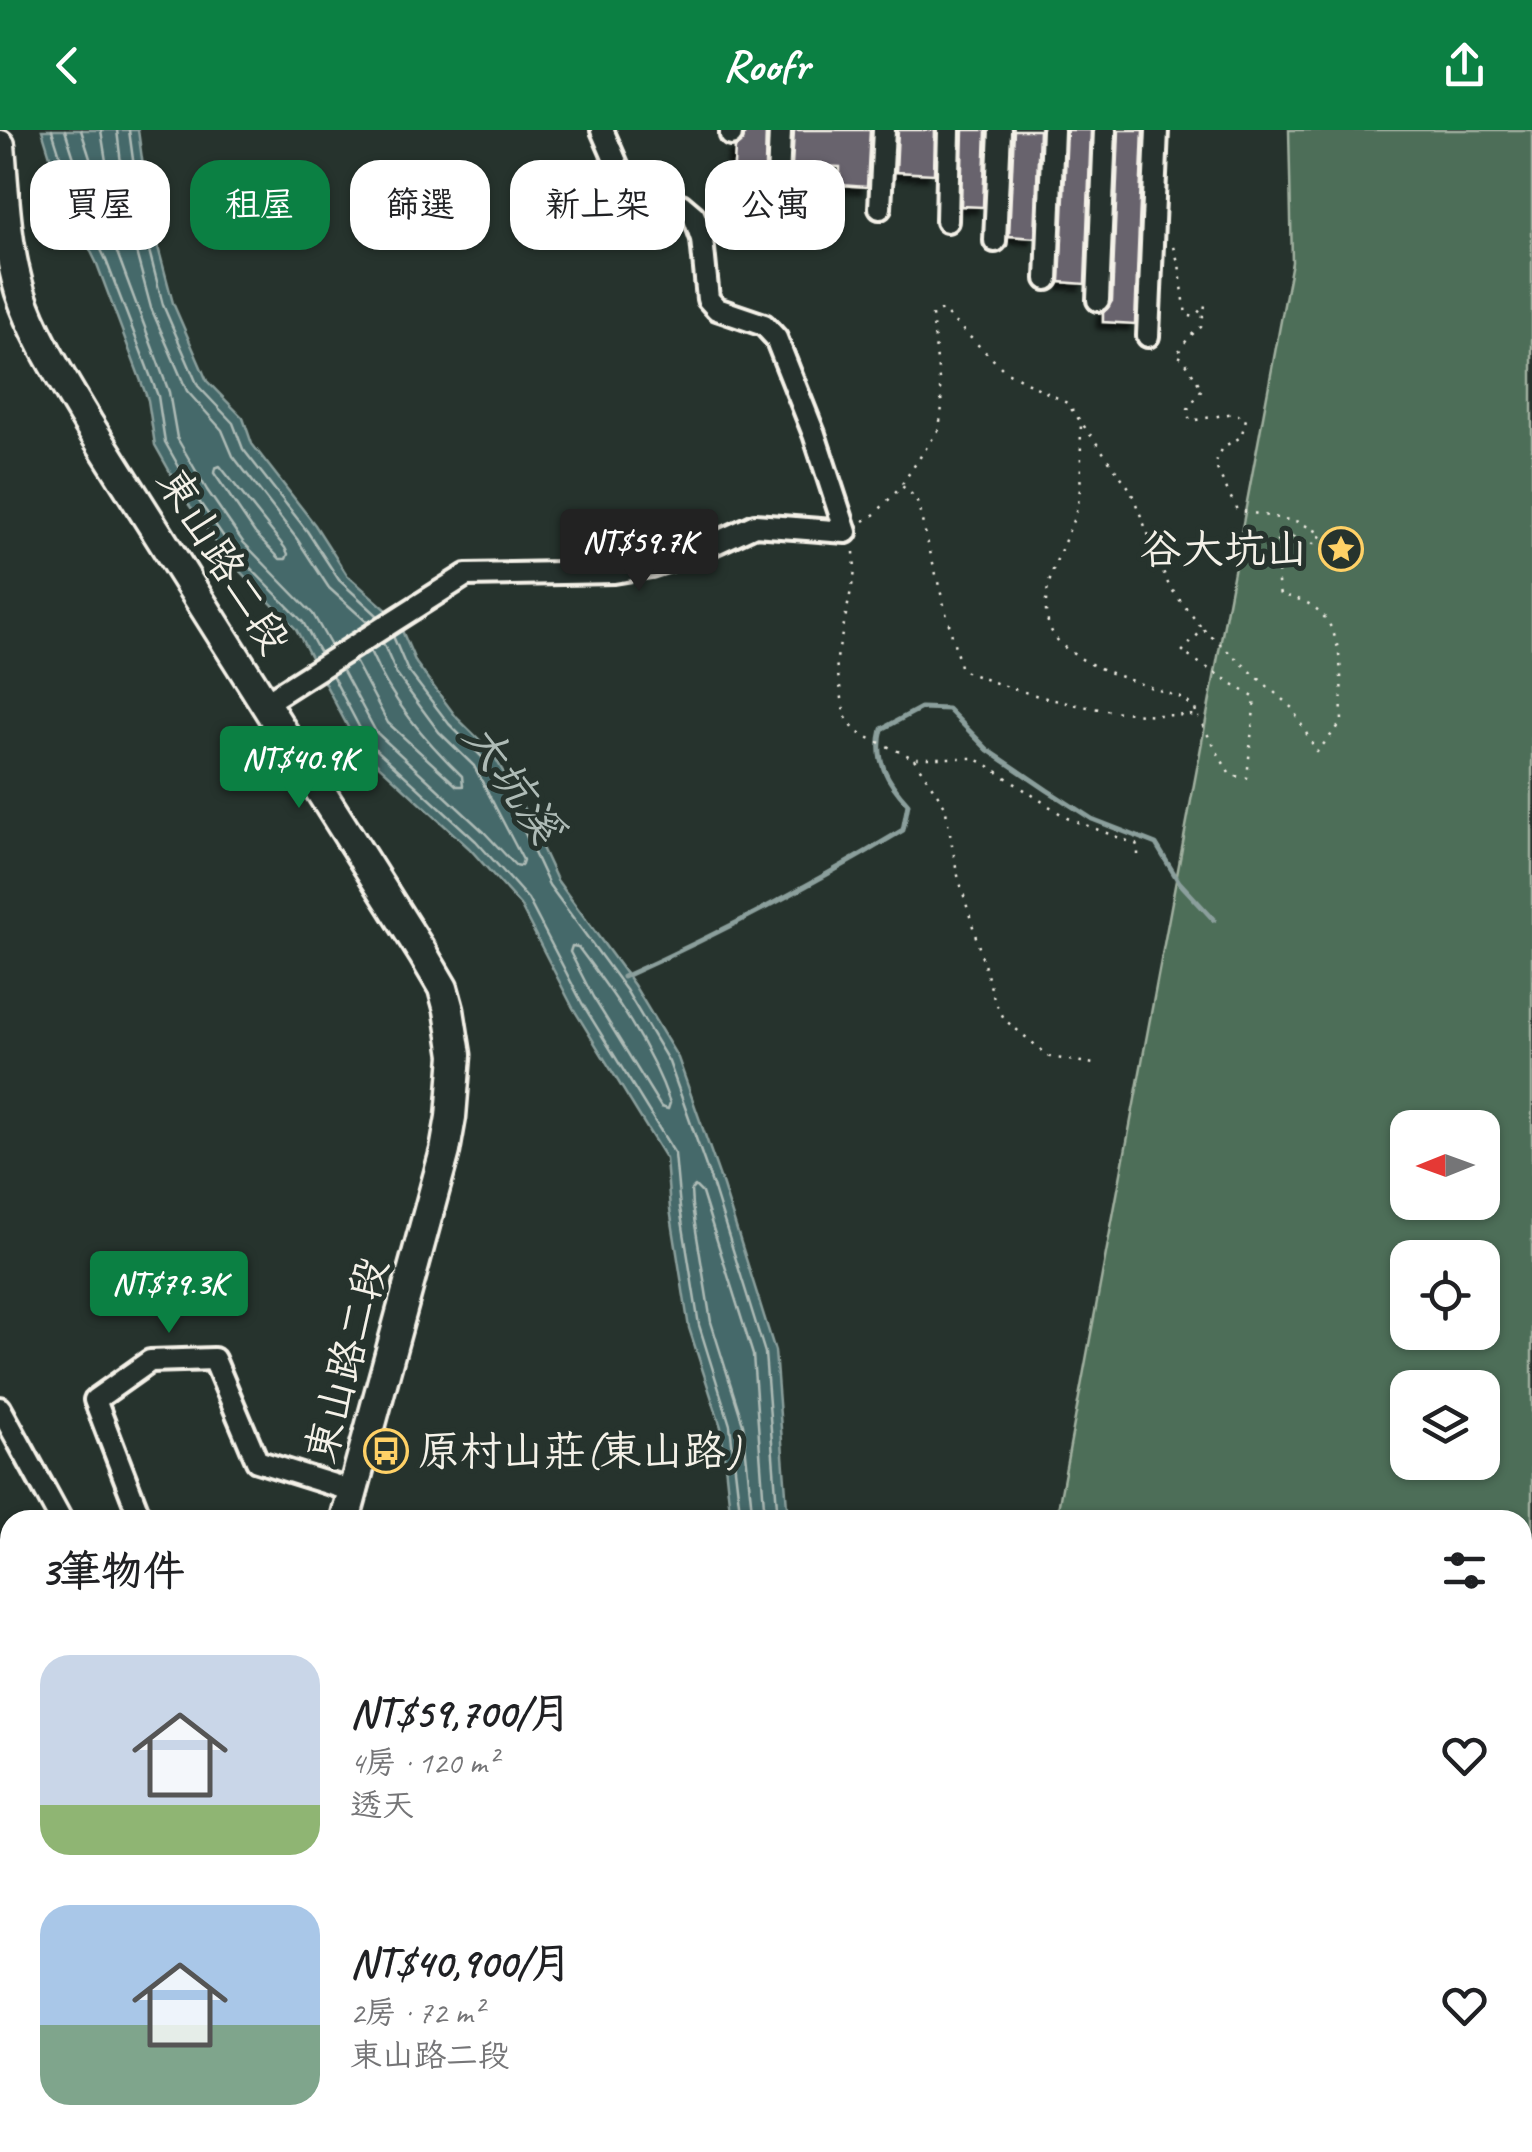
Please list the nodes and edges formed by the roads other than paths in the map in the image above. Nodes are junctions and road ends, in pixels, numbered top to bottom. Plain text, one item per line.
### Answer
1 (602, 130) edge
2 (780, 130) edge
3 (884, 130) edge
4 (950, 130) edge
5 (1000, 130) edge
6 (1054, 130) edge
7 (1105, 130) edge
8 (1157, 130) edge
9 (0, 145) edge
10 (778, 160) edge
11 (880, 208) dead end
12 (947, 221) dead end
13 (995, 241) dead end
14 (1047, 279) dead end
15 (1098, 300) dead end
16 (1148, 336) dead end
17 (265, 703) junction
18 (0, 1408) edge
19 (353, 1491) junction
20 (56, 1510) edge
21 (137, 1510) edge
22 (348, 1510) edge

1 - 17 street
2 - 10 street
3 - 11 street
4 - 12 street
5 - 13 street
6 - 14 street
7 - 15 street
8 - 16 street
9 - 17 main road, 東山路二段
17 - 19 main road, 東山路二段
18 - 20 street
19 - 21 street
19 - 22 main road, 東山路二段

